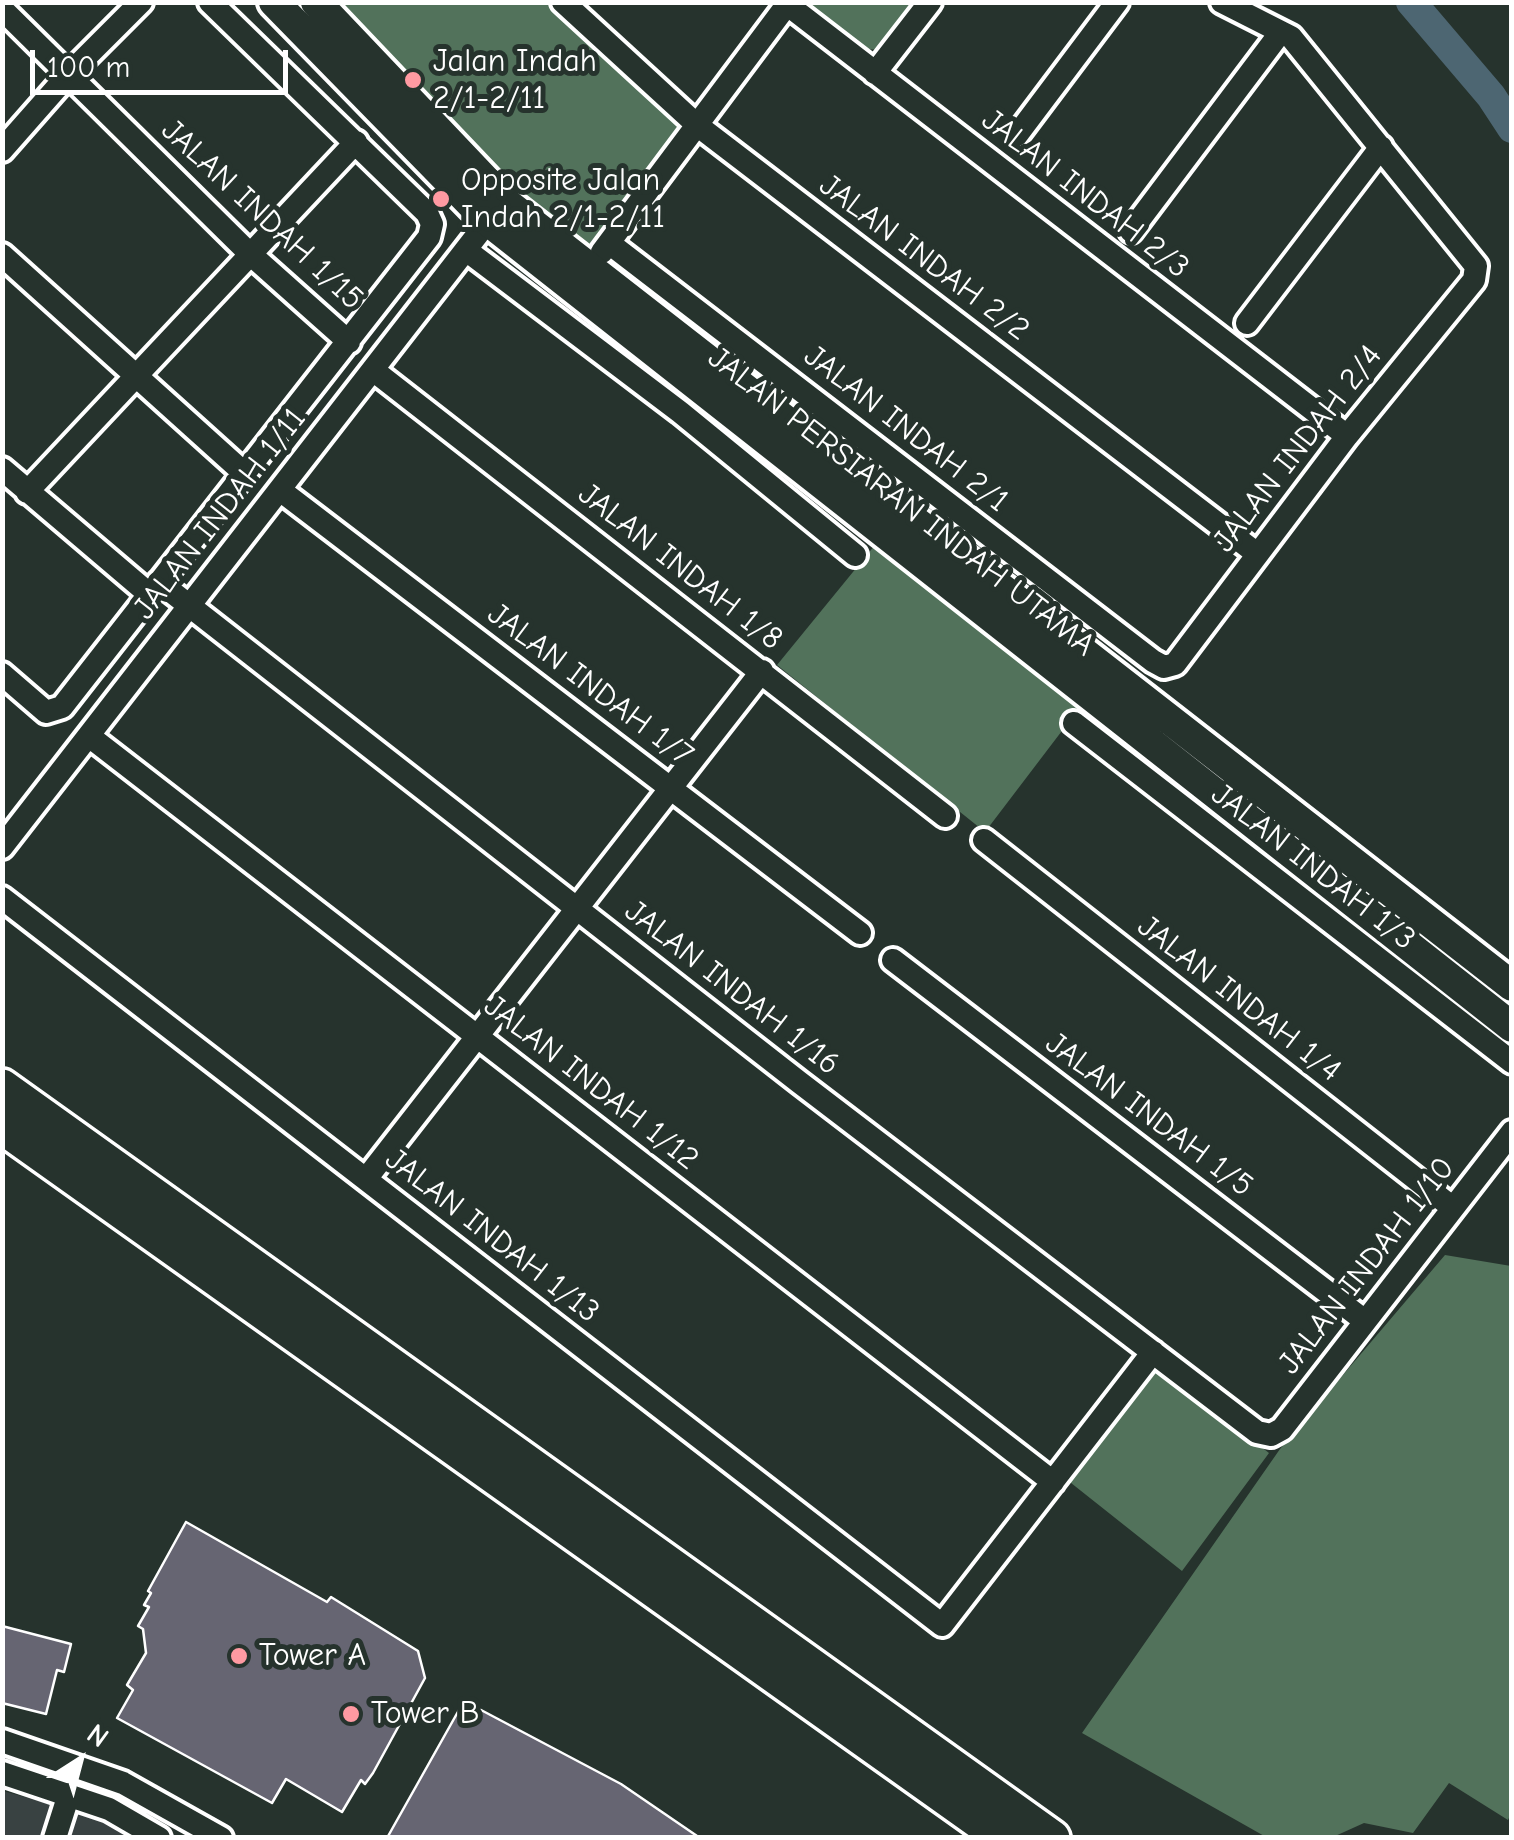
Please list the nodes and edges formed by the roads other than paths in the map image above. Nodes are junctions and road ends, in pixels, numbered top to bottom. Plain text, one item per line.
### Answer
1 (141, 2) edge
2 (210, 2) edge
3 (274, 2) edge
4 (563, 2) edge
5 (930, 2) edge
6 (1116, 2) edge
7 (1222, 2) edge
8 (786, 3) edge
9 (314, 4) edge
10 (2, 10) edge
11 (1280, 32) junction
12 (322, 52) junction
13 (875, 73) junction
14 (68, 75) junction
15 (697, 125) junction
16 (1017, 135) dead end
17 (356, 142) junction
18 (1381, 147) junction
19 (2, 150) edge
20 (481, 176) junction
21 (488, 222) junction
22 (531, 224) junction
23 (1130, 230) dead end
24 (609, 242) junction
25 (466, 250) junction
26 (248, 252) junction
27 (2, 256) edge
28 (588, 270) junction
29 (1247, 323) dead end
30 (349, 342) junction
31 (373, 370) junction
32 (135, 379) junction
33 (1347, 436) junction
34 (2, 469) edge
35 (244, 473) junction
36 (280, 490) junction
37 (28, 492) junction
38 (1256, 554) junction
39 (855, 555) dead end
40 (154, 588) junction
41 (190, 606) junction
42 (1164, 666) joint
43 (762, 671) junction
44 (2, 674) edge
45 (1074, 723) dead end
46 (89, 736) junction
47 (671, 788) junction
48 (945, 816) dead end
49 (984, 840) dead end
50 (2, 847) edge
51 (2, 898) edge
52 (578, 908) junction
53 (860, 933) dead end
54 (893, 960) dead end
55 (1512, 986) edge
56 (1512, 1027) edge
57 (477, 1036) junction
58 (1512, 1062) edge
59 (2, 1079) edge
60 (2, 1087) edge
61 (48, 1118) junction
62 (2, 1126) edge
63 (1512, 1132) edge
64 (366, 1179) junction
65 (1453, 1208) junction
66 (1365, 1321) junction
67 (1153, 1352) junction
68 (1271, 1434) joint
69 (1053, 1482) junction
70 (2, 1741) edge
71 (2, 1773) edge
72 (68, 1794) junction
73 (55, 1838) edge
74 (159, 1838) edge
75 (221, 1838) edge
76 (1002, 1838) edge
77 (1052, 1838) edge

1 - 14 street
2 - 17 street
3 - 12 main road, JALAN PERSIARAN INDAH UTAMA
4 - 15 street, JALAN INDAH 2/2
5 - 13 street
6 - 16 street
7 - 11 street
8 - 13 street, JALAN INDAH 2/3
8 - 15 street
9 - 12 main road
9 - 20 main road, JALAN PERSIARAN INDAH UTAMA
10 - 14 street, JALAN INDAH 1/15
11 - 18 street
11 - 23 street
12 - 21 main road, JALAN PERSIARAN INDAH UTAMA
13 - 33 street, JALAN INDAH 2/3
14 - 19 street
14 - 26 street, JALAN INDAH 1/15
15 - 24 street
15 - 38 street, JALAN INDAH 2/2
17 - 26 street
17 - 30 street, JALAN INDAH 1/11
18 - 29 street
18 - 33 street, JALAN INDAH 2/4
20 - 21 main road
20 - 22 main road, JALAN PERSIARAN INDAH UTAMA
21 - 22 main road
21 - 25 street, JALAN INDAH 1/11
21 - 56 main road, JALAN PERSIARAN INDAH UTAMA
22 - 28 main road, JALAN PERSIARAN INDAH UTAMA
24 - 28 street
24 - 42 street, JALAN INDAH 2/1
25 - 31 street, JALAN INDAH 1/11
25 - 39 street
26 - 30 street, JALAN INDAH 1/15
26 - 32 street
27 - 32 street
28 - 55 main road, JALAN PERSIARAN INDAH UTAMA
30 - 35 street, JALAN INDAH 1/11
31 - 36 street, JALAN INDAH 1/11
31 - 43 street, JALAN INDAH 1/8
32 - 35 street
32 - 37 street
33 - 38 street, JALAN INDAH 2/4
34 - 37 street, JALAN INDAH 1/16
35 - 40 street, JALAN INDAH 1/11
36 - 41 street, JALAN INDAH 1/11
36 - 47 street, JALAN INDAH 1/7
37 - 40 street, JALAN INDAH 1/16
38 - 42 street, JALAN INDAH 2/4
40 - 41 street, JALAN INDAH 1/16
40 - 44 street, JALAN INDAH 1/11
41 - 46 street, JALAN INDAH 1/11
41 - 52 street, JALAN INDAH 1/16
43 - 47 street
43 - 48 street, JALAN INDAH 1/8
45 - 58 street, JALAN INDAH 1/3
46 - 50 street, JALAN INDAH 1/11
46 - 57 street, JALAN INDAH 1/12
47 - 52 street
47 - 53 street, JALAN INDAH 1/7
49 - 65 street, JALAN INDAH 1/4
51 - 64 street, JALAN INDAH 1/13
52 - 57 street
52 - 67 street, JALAN INDAH 1/16
54 - 66 street, JALAN INDAH 1/5
57 - 64 street
57 - 69 street, JALAN INDAH 1/12
59 - 61 highway
60 - 61 highway
61 - 77 highway
62 - 76 highway
63 - 65 street, JALAN INDAH 1/10
64 - 69 street, JALAN INDAH 1/13
65 - 66 street, JALAN INDAH 1/10
66 - 68 street, JALAN INDAH 1/10
67 - 68 street, JALAN INDAH 1/16
67 - 69 street
70 - 75 street
71 - 72 street
72 - 73 street
72 - 74 street

